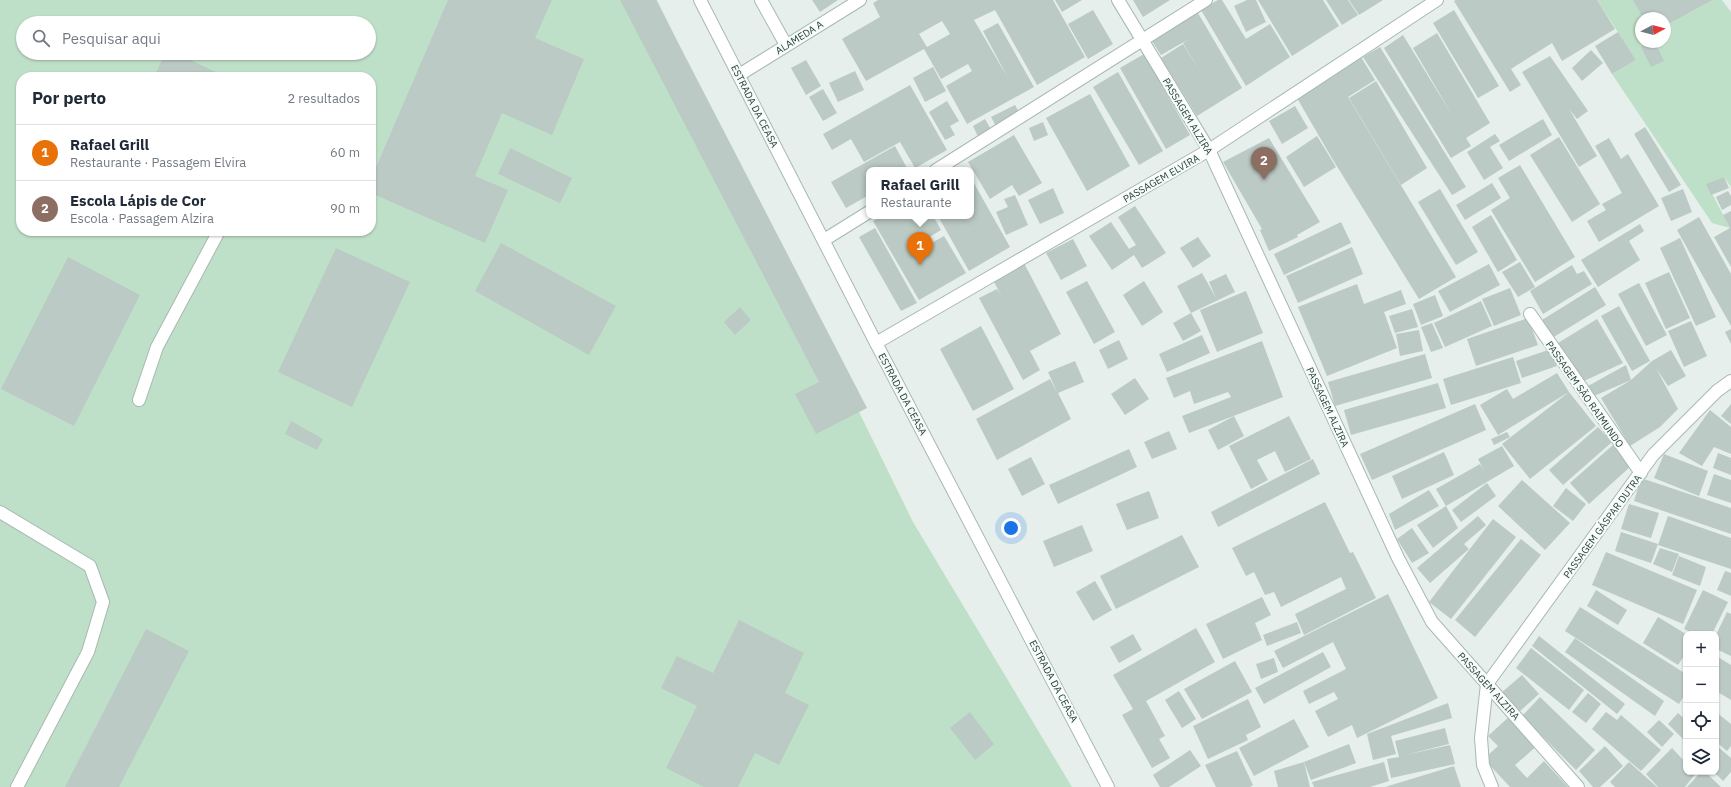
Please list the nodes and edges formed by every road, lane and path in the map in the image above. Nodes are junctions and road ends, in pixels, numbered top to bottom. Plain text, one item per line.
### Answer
1 (700, 0) edge
2 (761, 0) edge
3 (860, 0) edge
4 (1118, 0) edge
5 (1206, 0) edge
6 (1437, 0) edge
7 (1143, 41) junction
8 (786, 45) junction
9 (740, 76) junction
10 (1209, 150) junction
11 (941, 167) edge
12 (866, 214) edge
13 (216, 236) edge
14 (824, 240) junction
15 (1530, 314) dead end
16 (876, 343) junction
17 (1731, 381) edge
18 (139, 400) dead end
19 (1641, 473) junction
20 (0, 512) edge
21 (1487, 684) junction
22 (17, 787) edge
23 (1108, 787) edge
24 (1492, 787) edge
25 (1578, 787) edge

1 - 9 street, ESTRADA DA CEASA
2 - 8 street
3 - 8 street, ALAMEDA A
4 - 7 street, PASSAGEM ALZIRA
5 - 7 street
6 - 10 street, PASSAGEM ELVIRA
7 - 10 street, PASSAGEM ALZIRA
7 - 11 street
8 - 9 street, ALAMEDA A
9 - 14 street, ESTRADA DA CEASA
10 - 16 street, PASSAGEM ELVIRA
10 - 21 street, PASSAGEM ALZIRA
12 - 14 street
13 - 18 street
14 - 16 street, ESTRADA DA CEASA
15 - 19 street, PASSAGEM SÃO RAIMUNDO
16 - 23 street, ESTRADA DA CEASA
17 - 19 street, PASSAGEM GÁSPAR DUTRA
19 - 21 street, PASSAGEM GÁSPAR DUTRA
20 - 22 street
21 - 24 street
21 - 25 street, PASSAGEM ALZIRA

